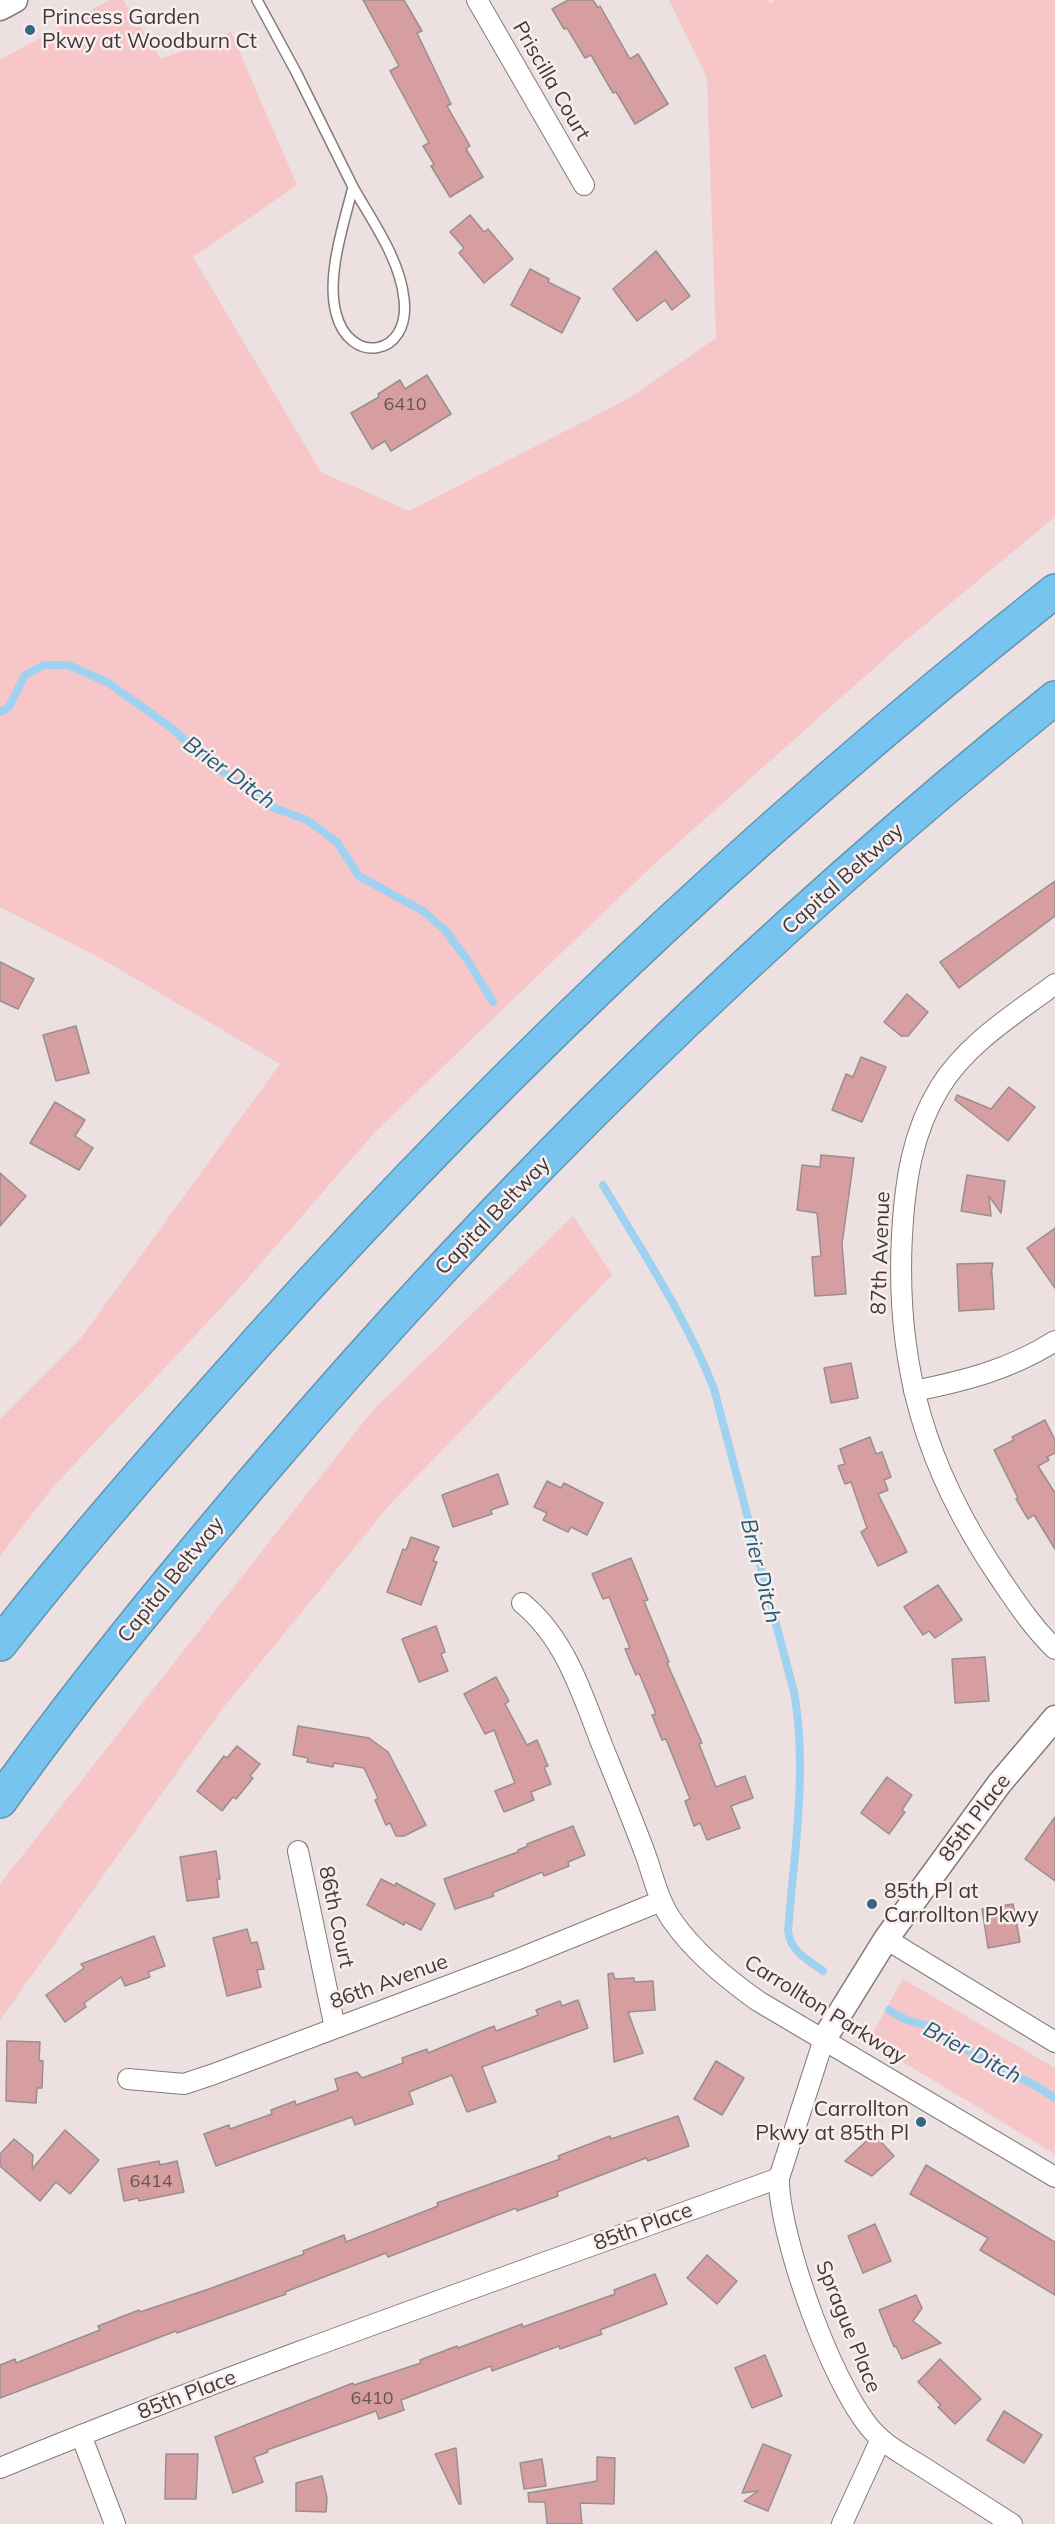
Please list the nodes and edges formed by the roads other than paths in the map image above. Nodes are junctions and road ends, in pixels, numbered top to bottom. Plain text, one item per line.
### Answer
1 (15, 0) edge
2 (257, 0) edge
3 (477, 0) edge
4 (0, 9) edge
5 (584, 185) dead end
6 (353, 187) junction
7 (1055, 591) edge
8 (1055, 698) edge
9 (1055, 984) edge
10 (1055, 1341) edge
11 (914, 1391) junction
12 (522, 1603) dead end
13 (0, 1644) edge
14 (1055, 1649) edge
15 (1055, 1718) edge
16 (0, 1801) edge
17 (298, 1851) dead end
18 (661, 1901) junction
19 (886, 1939) junction
20 (335, 2028) junction
21 (824, 2039) junction
22 (1055, 2042) edge
23 (128, 2079) dead end
24 (1055, 2177) edge
25 (779, 2178) junction
26 (81, 2435) junction
27 (881, 2439) junction
28 (0, 2468) edge
29 (115, 2524) edge
30 (842, 2524) edge
31 (1012, 2524) edge

1 - 4 street
2 - 6 lane
3 - 5 street, Priscilla Court
6 - 6 lane
7 - 13 highway
8 - 16 highway, Capital Beltway
9 - 11 street, 87th Avenue
10 - 11 street
11 - 14 street, 87th Avenue
12 - 18 street, Carrollton Parkway
15 - 19 street, 85th Place
17 - 20 street, 86th Court
18 - 20 street, 86th Avenue
18 - 21 street, Carrollton Parkway
19 - 21 street, 85th Place
19 - 22 street
20 - 23 street, 86th Avenue
21 - 24 street, Carrollton Parkway
21 - 25 street, 85th Place
25 - 26 street, 85th Place
25 - 27 street, Sprague Place
26 - 28 street, 85th Place
26 - 29 street
27 - 30 street
27 - 31 street, Sprague Place

